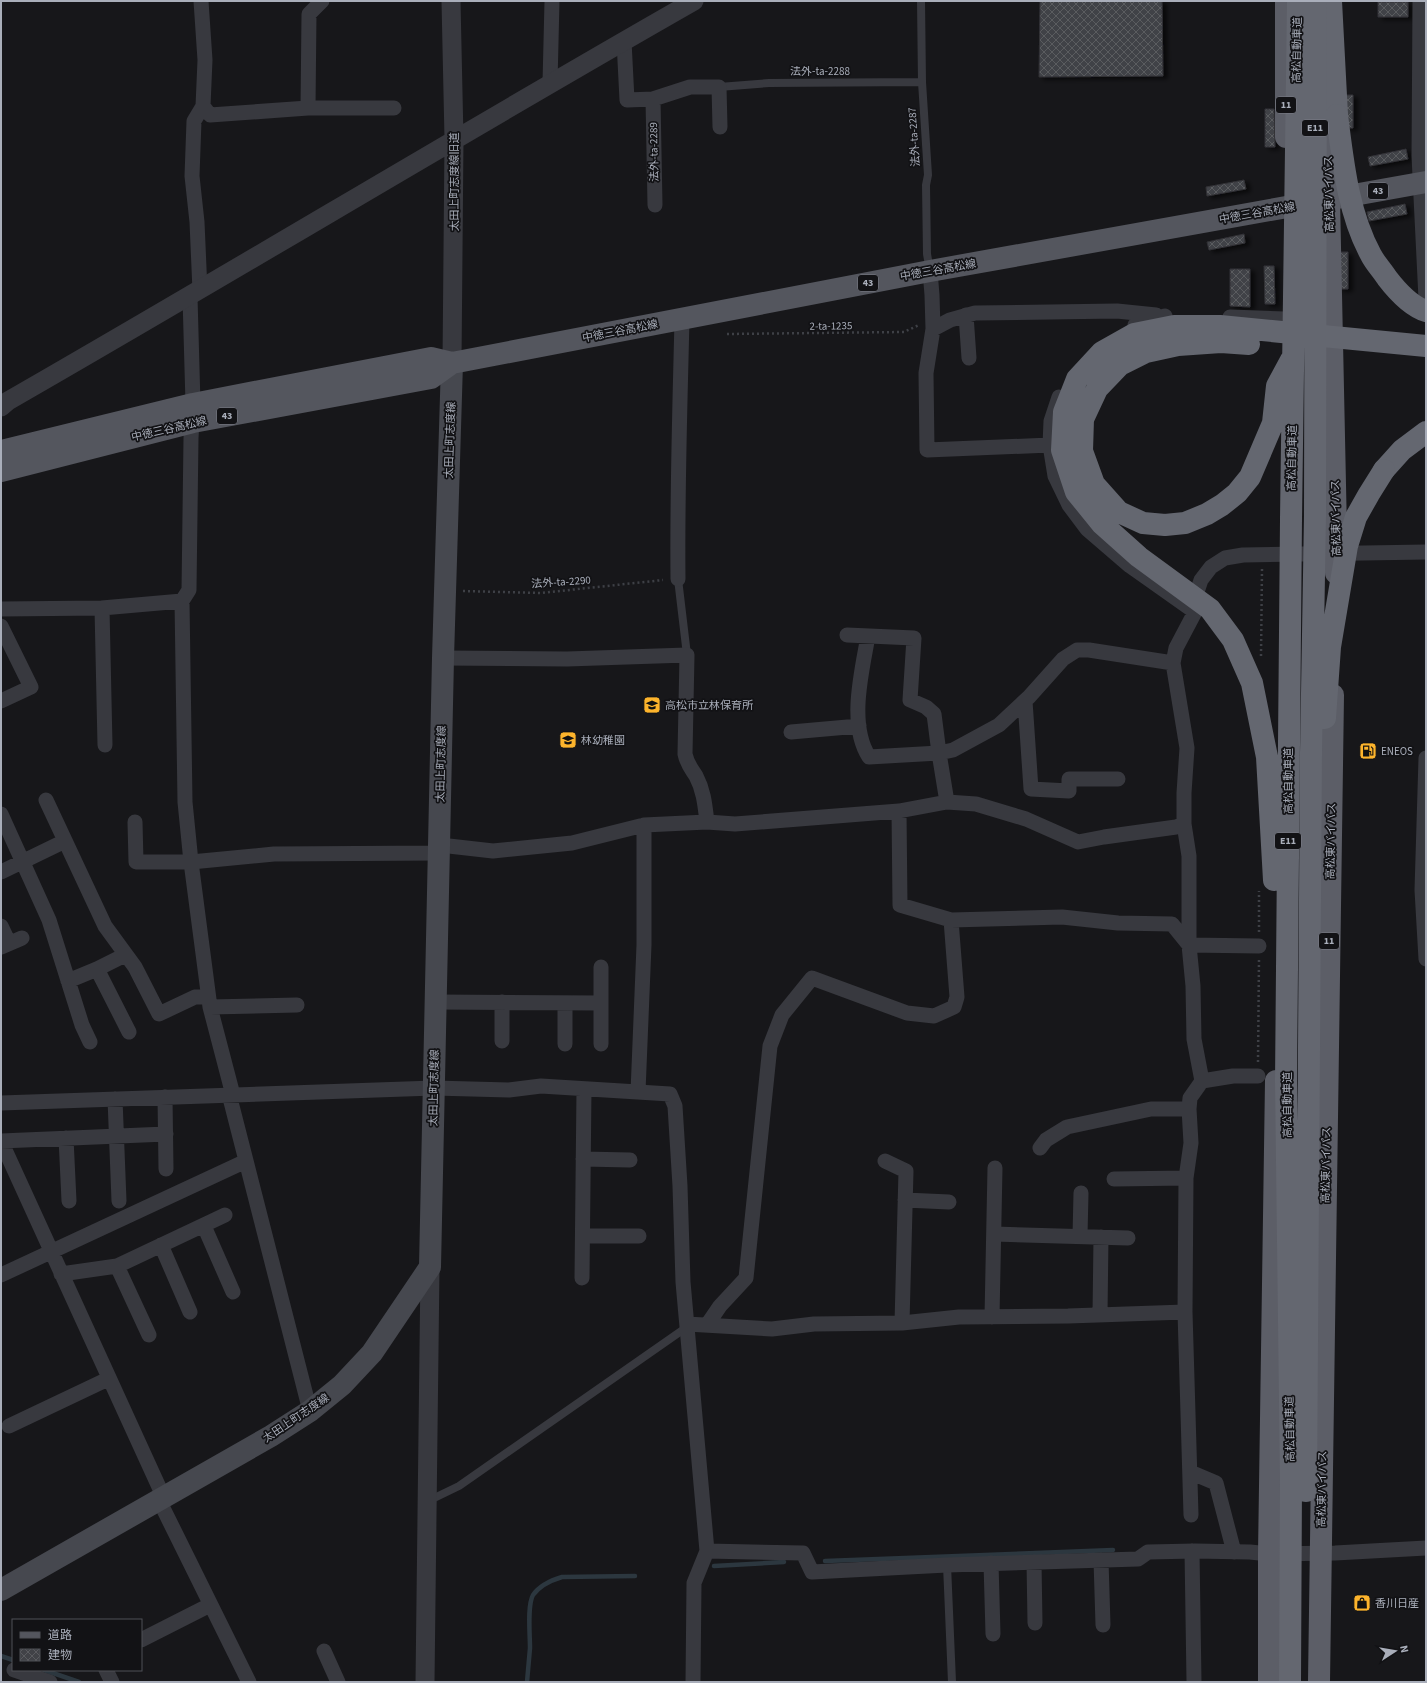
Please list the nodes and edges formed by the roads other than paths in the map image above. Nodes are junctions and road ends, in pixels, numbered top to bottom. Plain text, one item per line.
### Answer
1 (201, 1) edge
2 (322, 1) edge
3 (451, 1) edge
4 (552, 1) edge
5 (694, 1) edge
6 (921, 1) edge
7 (1286, 1) edge
8 (1298, 1) edge
9 (1316, 1) edge
10 (1330, 1) edge
11 (1422, 7) edge
12 (670, 8) edge
13 (624, 41) junction
14 (922, 82) junction
15 (550, 83) junction
16 (719, 87) junction
17 (653, 99) junction
18 (203, 106) junction
19 (308, 108) junction
20 (394, 108) dead end
21 (720, 127) dead end
22 (454, 139) junction
23 (1423, 183) edge
24 (1329, 200) junction
25 (655, 205) dead end
26 (1286, 208) junction
27 (930, 271) junction
28 (195, 294) junction
29 (1426, 299) edge
30 (1426, 311) edge
31 (966, 315) junction
32 (1165, 316) junction
33 (682, 319) junction
34 (1285, 319) junction
35 (933, 324) junction
36 (1426, 346) edge
37 (1293, 356) junction
38 (969, 358) dead end
39 (1426, 360) edge
40 (452, 363) junction
41 (1, 407) edge
42 (193, 413) junction
43 (1426, 432) edge
44 (1050, 445) junction
45 (1, 451) edge
46 (1, 471) edge
47 (1426, 552) edge
48 (1336, 554) junction
49 (1284, 555) junction
50 (678, 579) joint
51 (182, 601) junction
52 (102, 608) junction
53 (1, 609) edge
54 (1194, 612) junction
55 (1, 626) edge
56 (847, 634) dead end
57 (868, 636) junction
58 (687, 655) junction
59 (443, 658) junction
60 (1173, 663) junction
61 (1, 701) edge
62 (1025, 701) junction
63 (859, 726) junction
64 (791, 732) dead end
65 (105, 745) dead end
66 (1310, 752) junction
67 (939, 753) junction
68 (1426, 758) edge
69 (1118, 779) dead end
70 (46, 800) dead end
71 (948, 802) junction
72 (899, 811) junction
73 (1, 814) edge
74 (135, 822) dead end
75 (707, 822) junction
76 (1184, 824) junction
77 (644, 826) junction
78 (65, 841) junction
79 (439, 849) junction
80 (23, 862) junction
81 (191, 862) junction
82 (1, 872) edge
83 (952, 920) junction
84 (1, 926) edge
85 (10, 943) edge
86 (1190, 945) junction
87 (1259, 946) dead end
88 (125, 955) junction
89 (1426, 959) edge
90 (601, 967) dead end
91 (97, 969) junction
92 (68, 981) junction
93 (209, 1002) junction
94 (436, 1002) junction
95 (502, 1002) junction
96 (565, 1003) junction
97 (601, 1003) junction
98 (297, 1005) dead end
99 (130, 1032) dead end
100 (502, 1041) dead end
101 (90, 1042) dead end
102 (565, 1044) dead end
103 (601, 1044) dead end
104 (1258, 1076) dead end
105 (1202, 1081) junction
106 (1286, 1081) junction
107 (434, 1088) junction
108 (584, 1089) junction
109 (638, 1092) junction
110 (233, 1095) junction
111 (165, 1097) junction
112 (115, 1099) junction
113 (1, 1103) edge
114 (1189, 1109) junction
115 (166, 1134) junction
116 (117, 1136) junction
117 (66, 1138) junction
118 (1, 1141) edge
119 (1040, 1148) dead end
120 (583, 1159) junction
121 (630, 1160) dead end
122 (885, 1160) dead end
123 (246, 1161) junction
124 (995, 1168) dead end
125 (166, 1169) dead end
126 (1186, 1178) junction
127 (1114, 1179) dead end
128 (1080, 1193) dead end
129 (906, 1200) junction
130 (68, 1201) dead end
131 (119, 1201) dead end
132 (949, 1202) dead end
133 (225, 1215) dead end
134 (204, 1226) junction
135 (994, 1234) junction
136 (583, 1236) junction
137 (639, 1236) dead end
138 (1080, 1236) junction
139 (1101, 1237) junction
140 (1128, 1238) dead end
141 (161, 1245) junction
142 (51, 1252) junction
143 (117, 1266) junction
144 (430, 1266) junction
145 (61, 1274) junction
146 (1, 1275) edge
147 (582, 1278) dead end
148 (234, 1292) dead end
149 (190, 1312) dead end
150 (1184, 1312) junction
151 (1100, 1315) junction
152 (992, 1317) junction
153 (902, 1323) junction
154 (687, 1325) junction
155 (707, 1325) junction
156 (149, 1335) dead end
157 (108, 1379) junction
158 (310, 1411) junction
159 (9, 1426) dead end
160 (1190, 1472) junction
161 (161, 1499) junction
162 (427, 1501) junction
163 (1191, 1515) dead end
164 (1426, 1548) edge
165 (707, 1551) junction
166 (1192, 1551) junction
167 (1234, 1552) junction
168 (1320, 1553) junction
169 (1269, 1554) junction
170 (1100, 1560) junction
171 (1034, 1562) junction
172 (991, 1563) junction
173 (947, 1565) junction
174 (1, 1590) edge
175 (210, 1605) junction
176 (1035, 1623) dead end
177 (1102, 1624) dead end
178 (993, 1634) dead end
179 (142, 1639) edge
180 (324, 1651) dead end
181 (1, 1666) edge
182 (12, 1669) edge
183 (17, 1671) edge
184 (106, 1671) edge
185 (50, 1682) edge
186 (112, 1682) edge
187 (249, 1682) edge
188 (338, 1682) edge
189 (425, 1682) edge
190 (693, 1682) edge
191 (952, 1682) edge
192 (1194, 1682) edge
193 (1269, 1682) edge
194 (1290, 1682) edge
195 (1305, 1682) edge
196 (1320, 1682) edge

1 - 18 street
2 - 19 street
3 - 22 street, 太田上町志度線旧道
4 - 15 street
5 - 12 street
6 - 14 lane, 法外-ta-2287
7 - 26 highway, 11
8 - 37 highway, 高松自動車道 / E11, bridge
9 - 66 highway, 高松自動車道 / E11, bridge
10 - 24 highway, 高松東バイパス / 11
10 - 30 highway, bridge
11 - 23 street
12 - 13 street
13 - 15 street
13 - 17 street
14 - 16 lane, 法外-ta-2288
14 - 27 lane, 法外-ta-2287
15 - 22 street
16 - 17 street
16 - 21 street
17 - 25 street, 法外-ta-2289
18 - 19 street
18 - 28 street
19 - 20 street
22 - 28 street
22 - 40 street, 太田上町志度線旧道
23 - 24 main road, 中徳三谷高松線 / 43
23 - 29 street
24 - 26 main road, 中徳三谷高松線 / 43
24 - 48 highway, 高松東バイパス / 11
26 - 27 main road, 中徳三谷高松線 / 43
26 - 34 highway, 11
27 - 33 main road, 中徳三谷高松線 / 43
27 - 35 street
28 - 41 street
28 - 42 street
31 - 32 street
31 - 35 street
31 - 38 street
32 - 34 street
32 - 44 street
33 - 40 main road, 中徳三谷高松線 / 43
33 - 50 street
34 - 49 highway, 11
35 - 44 street
36 - 106 highway, bridge
37 - 39 highway, bridge
37 - 106 highway, 高松自動車道 / E11, bridge
40 - 42 main road, 中徳三谷高松線 / 43
40 - 59 main road, 太田上町志度線
42 - 45 main road, 中徳三谷高松線 / 43
42 - 46 main road, 中徳三谷高松線 / 43
42 - 51 street
43 - 66 highway, bridge
44 - 54 street
47 - 48 street
48 - 49 street
48 - 168 highway, 高松東バイパス / 11
49 - 54 street
49 - 169 highway, 11
50 - 58 lane
51 - 52 street
51 - 81 street
52 - 53 street
52 - 65 street
54 - 60 street
55 - 61 street
56 - 57 street
57 - 63 street
57 - 67 street
58 - 59 street
58 - 75 street
59 - 79 main road, 太田上町志度線
60 - 62 street
60 - 76 street
62 - 67 street
62 - 69 street
63 - 64 street
63 - 67 street
66 - 195 highway, 高松自動車道 / E11, bridge
67 - 71 street
68 - 89 street
70 - 78 street
71 - 72 street
71 - 76 street
72 - 75 street
72 - 83 street
73 - 80 street
74 - 81 street
75 - 77 street
76 - 86 street
77 - 79 street
77 - 109 street
78 - 80 street
78 - 88 street
79 - 81 street
79 - 94 main road, 太田上町志度線
80 - 82 street
80 - 92 street
81 - 93 street
83 - 86 street
83 - 155 street
84 - 85 street
86 - 87 street
86 - 105 street
88 - 91 street
88 - 93 street
90 - 97 street
91 - 92 street
91 - 99 street
92 - 101 street
93 - 98 street
93 - 110 street
94 - 95 street
94 - 107 main road, 太田上町志度線
95 - 96 street
95 - 100 street
96 - 97 street
96 - 102 street
97 - 103 street
104 - 105 street
105 - 114 street
106 - 194 highway, 高松自動車道 / E11, bridge
107 - 108 street
107 - 110 street
107 - 144 main road, 太田上町志度線
108 - 109 street
108 - 120 street
109 - 154 street
110 - 111 street
110 - 123 street
111 - 112 street
111 - 115 street
112 - 113 street
112 - 116 street
114 - 119 street
114 - 126 street
115 - 116 street
115 - 125 street
116 - 117 street
116 - 131 street
117 - 118 street
117 - 130 street
118 - 142 street
120 - 121 street
120 - 136 street
122 - 129 street
123 - 142 street
123 - 158 street
124 - 135 street
126 - 127 street
126 - 150 street
128 - 138 street
129 - 132 street
129 - 153 street
133 - 134 street
134 - 141 street
134 - 148 street
135 - 138 street
135 - 152 street
136 - 137 street
136 - 147 street
138 - 139 street
139 - 140 street
139 - 151 street
141 - 143 street
141 - 149 street
142 - 145 street
142 - 146 street
143 - 145 street
143 - 156 street
144 - 158 main road, 太田上町志度線
144 - 162 street
145 - 157 street
150 - 151 street
150 - 160 street
151 - 152 street
152 - 153 street
153 - 155 street
154 - 155 street
154 - 162 lane
154 - 165 street
157 - 159 street
157 - 161 street
158 - 161 main road, 太田上町志度線
160 - 163 street
160 - 167 street
161 - 174 main road, 太田上町志度線
161 - 175 street
162 - 189 street
164 - 168 street
165 - 173 street
165 - 190 street
166 - 167 street
166 - 170 street
166 - 192 street
167 - 169 street
168 - 169 street
168 - 196 highway, 高松東バイパス / 11
169 - 193 highway, 11
170 - 171 street
170 - 177 street
171 - 172 street
171 - 176 street
172 - 173 street
172 - 178 street
173 - 191 lane
175 - 179 street
175 - 187 street
180 - 188 street
181 - 182 street
183 - 185 street
184 - 186 street

